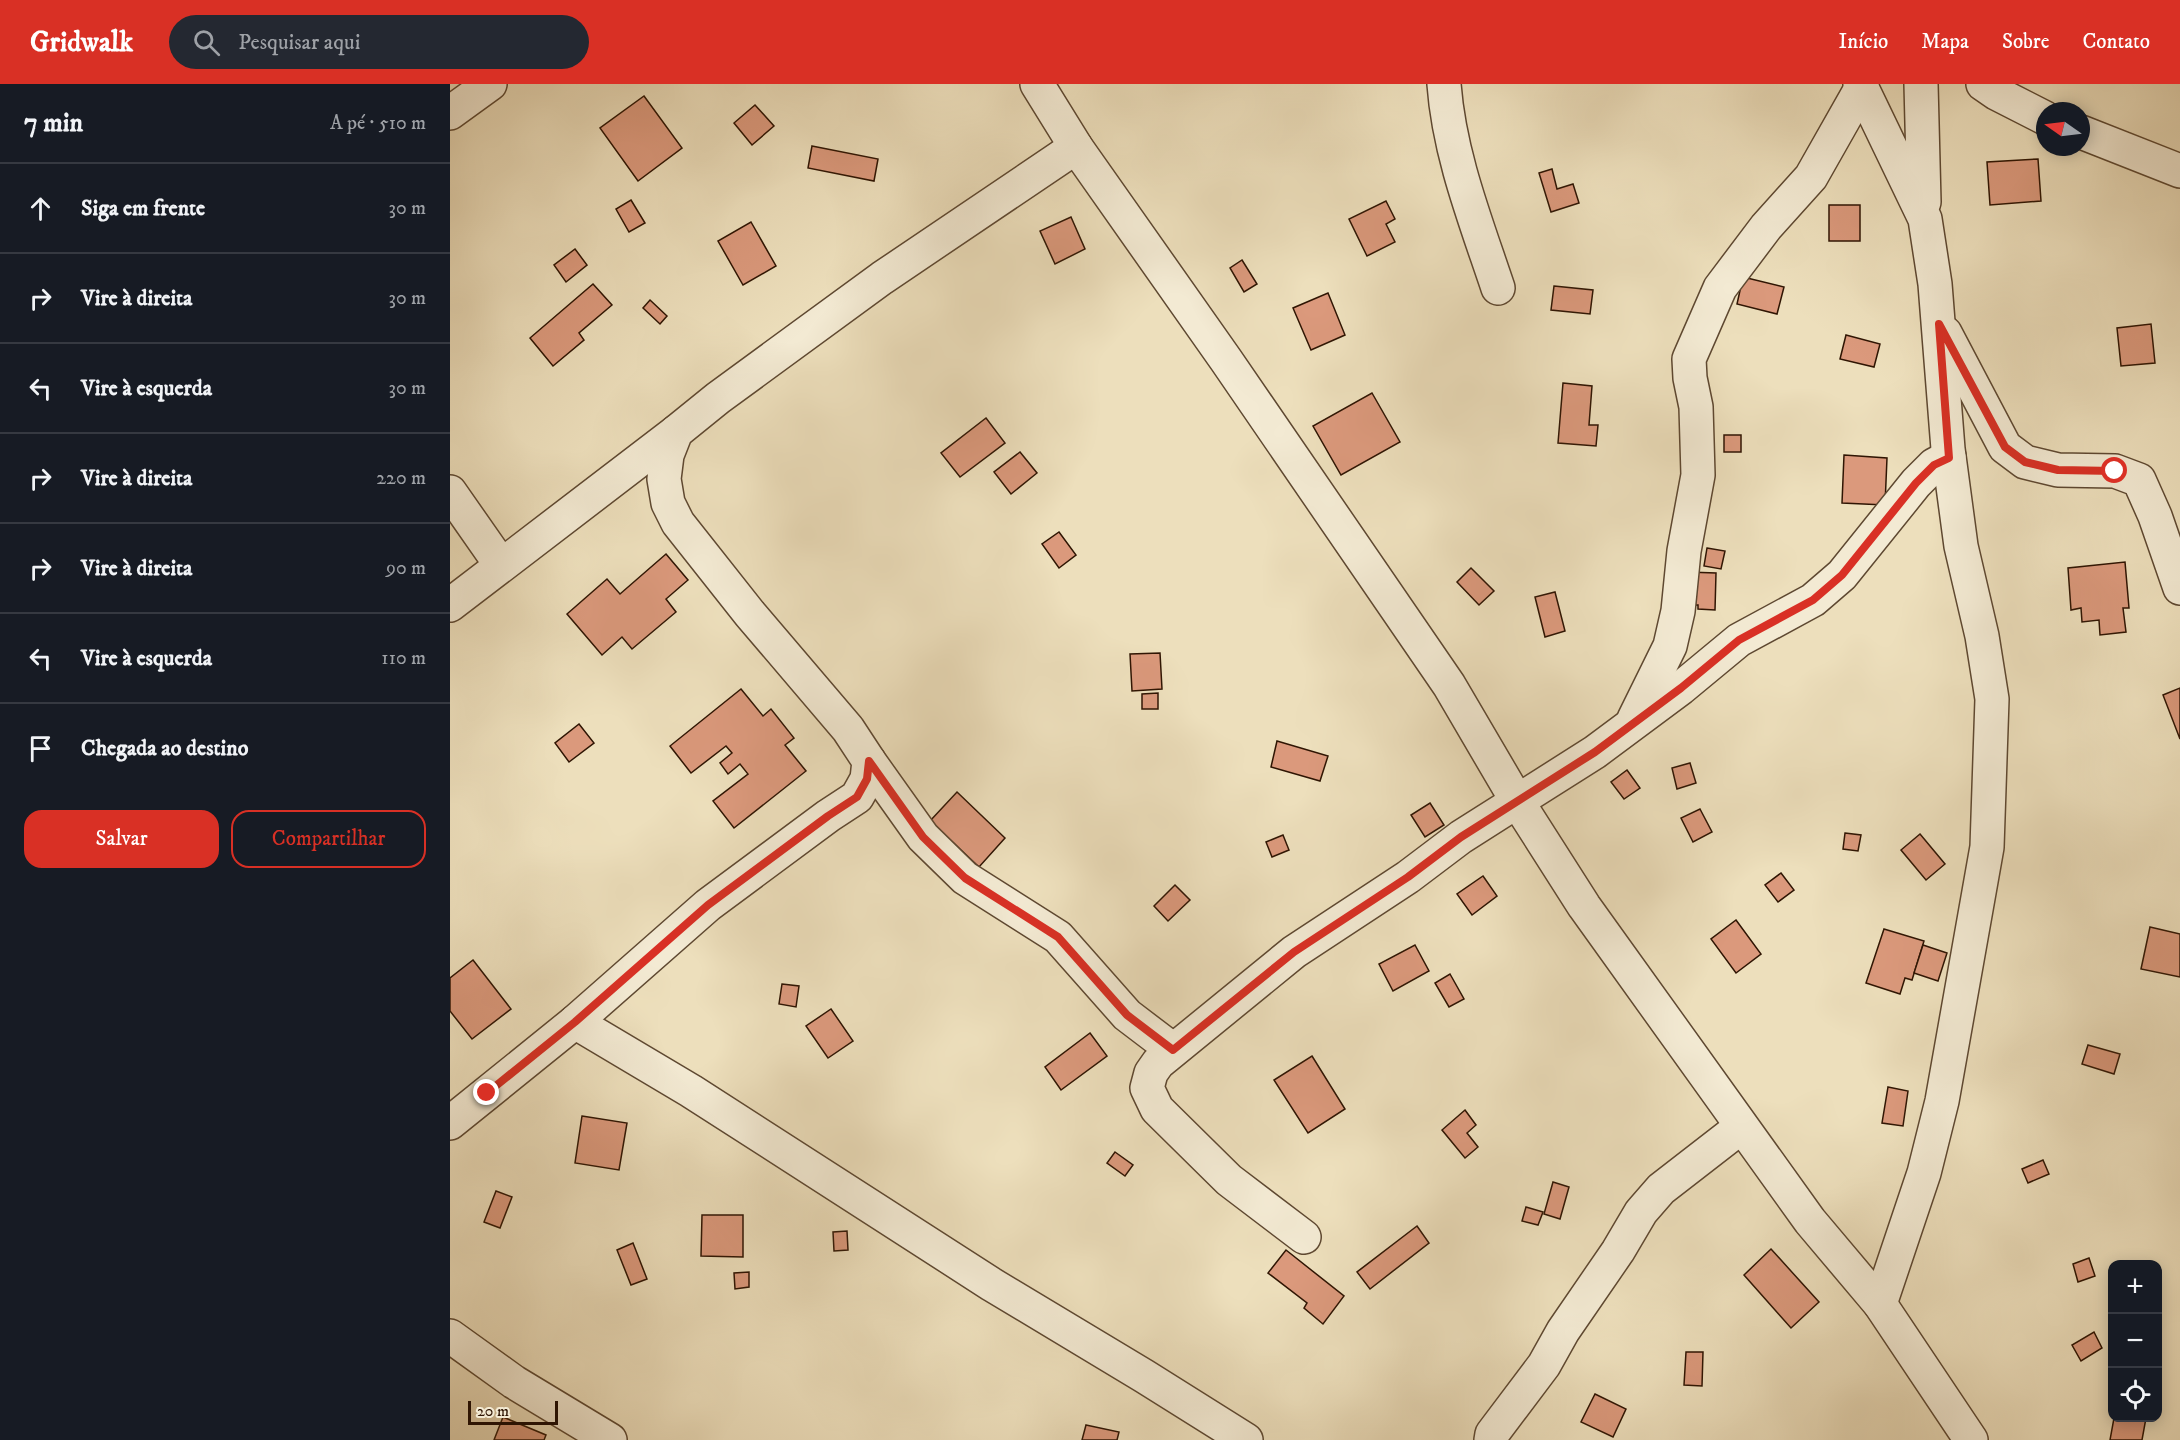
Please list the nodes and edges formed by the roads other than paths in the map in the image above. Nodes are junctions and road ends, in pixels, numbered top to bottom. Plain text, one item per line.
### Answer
1 (490, 84) edge
2 (1037, 84) edge
3 (1444, 84) edge
4 (1921, 84) edge
5 (1983, 84) edge
6 (1861, 85) edge
7 (450, 113) edge
8 (2036, 113) edge
9 (2090, 136) edge
10 (1076, 147) junction
11 (2180, 171) edge
12 (1924, 219) junction
13 (1498, 288) dead end
14 (1939, 324) junction
15 (676, 432) junction
16 (1949, 458) junction
17 (450, 492) edge
18 (501, 565) junction
19 (2180, 588) edge
20 (450, 604) edge
21 (1632, 723) junction
22 (869, 761) junction
23 (1517, 801) junction
24 (575, 1022) junction
25 (1173, 1050) junction
26 (450, 1123) edge
27 (1741, 1128) junction
28 (1304, 1237) dead end
29 (1880, 1304) junction
30 (450, 1336) edge
31 (610, 1440) edge
32 (1246, 1440) edge
33 (1491, 1440) edge
34 (1971, 1440) edge

1 - 7 street
2 - 10 street
3 - 13 street
4 - 12 street
5 - 8 street
6 - 12 street
6 - 21 street
9 - 11 street
10 - 15 street
10 - 23 street
12 - 14 street
14 - 16 street
14 - 19 street
15 - 18 street
15 - 22 street
16 - 21 street
16 - 29 street
17 - 18 street
18 - 20 street
21 - 23 street
22 - 24 street
22 - 25 street
23 - 25 street
23 - 27 street
24 - 26 street
24 - 32 street
25 - 28 street
27 - 29 street
27 - 33 street
29 - 34 street
30 - 31 street

